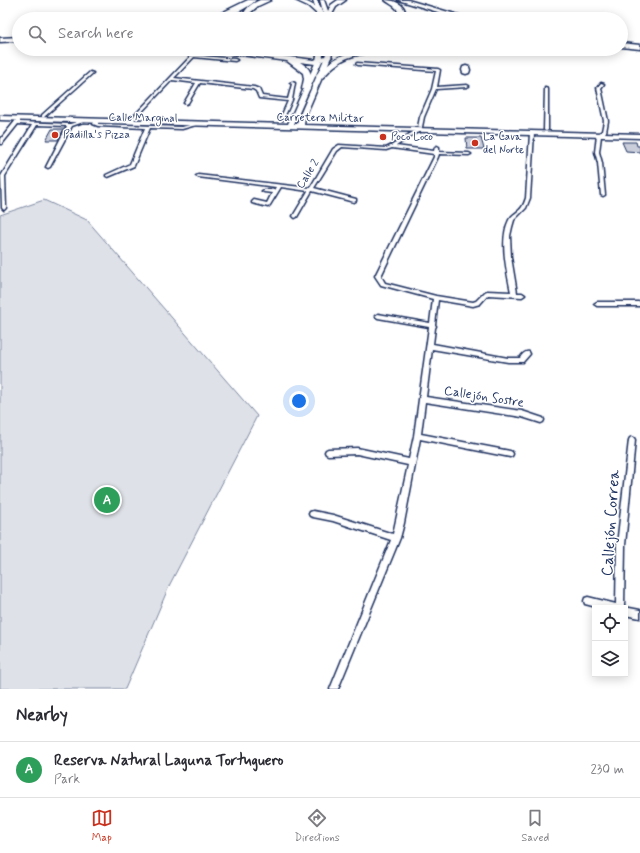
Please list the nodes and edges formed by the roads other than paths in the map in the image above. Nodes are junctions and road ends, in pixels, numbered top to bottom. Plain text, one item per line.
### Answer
1 (253, 0) edge
2 (268, 0) edge
3 (298, 0) edge
4 (315, 0) edge
5 (322, 0) edge
6 (343, 0) edge
7 (388, 0) edge
8 (401, 0) edge
9 (229, 12) edge
10 (248, 12) edge
11 (319, 12) edge
12 (322, 12) edge
13 (324, 12) edge
14 (329, 12) edge
15 (401, 12) edge
16 (444, 12) edge
17 (12, 39) edge
18 (0, 40) edge
19 (628, 42) edge
20 (12, 43) edge
21 (640, 43) edge
22 (0, 44) edge
23 (628, 46) edge
24 (640, 47) edge
25 (262, 56) edge
26 (320, 56) edge
27 (325, 56) edge
28 (328, 56) edge
29 (348, 56) edge
30 (285, 59) junction
31 (236, 60) dead end
32 (319, 61) junction
33 (358, 64) dead end
34 (465, 72) dead end
35 (91, 73) dead end
36 (319, 76) junction
37 (171, 79) junction
38 (199, 82) junction
39 (292, 83) dead end
40 (602, 84) dead end
41 (462, 85) junction
42 (467, 86) dead end
43 (434, 88) junction
44 (306, 89) junction
45 (546, 89) dead end
46 (290, 100) junction
47 (186, 103) dead end
48 (0, 115) edge
49 (43, 116) junction
50 (0, 118) edge
51 (133, 119) junction
52 (282, 119) dead end
53 (18, 121) junction
54 (84, 121) junction
55 (97, 123) junction
56 (35, 124) junction
57 (70, 125) junction
58 (194, 125) junction
59 (291, 125) junction
60 (300, 126) junction
61 (148, 127) junction
62 (420, 128) junction
63 (546, 130) junction
64 (640, 132) edge
65 (532, 133) junction
66 (601, 133) junction
67 (640, 136) edge
68 (0, 143) edge
69 (392, 147) junction
70 (437, 150) junction
71 (469, 154) dead end
72 (48, 167) dead end
73 (108, 176) dead end
74 (198, 176) dead end
75 (278, 186) junction
76 (310, 190) junction
77 (264, 191) dead end
78 (275, 192) junction
79 (603, 195) dead end
80 (354, 200) dead end
81 (254, 202) dead end
82 (4, 208) dead end
83 (295, 216) dead end
84 (514, 294) junction
85 (522, 295) dead end
86 (436, 298) junction
87 (597, 304) dead end
88 (640, 304) edge
89 (378, 316) dead end
90 (432, 326) junction
91 (430, 346) junction
92 (527, 354) dead end
93 (422, 399) junction
94 (541, 420) dead end
95 (417, 436) junction
96 (632, 440) dead end
97 (328, 452) dead end
98 (510, 454) dead end
99 (412, 463) junction
100 (313, 514) dead end
101 (396, 538) junction
102 (588, 601) dead end
103 (603, 605) edge
104 (620, 605) edge
105 (628, 612) edge
106 (640, 614) edge
107 (334, 689) edge

1 - 9 highway
2 - 10 highway
3 - 11 highway
4 - 12 main road
5 - 13 main road
6 - 14 highway
7 - 15 highway
8 - 16 highway
17 - 18 highway
19 - 21 highway
20 - 22 highway
23 - 24 highway
25 - 30 highway
26 - 32 main road
27 - 32 highway
28 - 36 main road
29 - 36 highway
30 - 32 highway
30 - 44 highway
31 - 37 street
32 - 44 main road
33 - 43 street
34 - 41 street
35 - 49 street
36 - 60 main road
37 - 38 street
37 - 51 street
38 - 46 street
38 - 47 street
39 - 46 street
40 - 66 street
41 - 42 street
41 - 43 street
43 - 62 street
44 - 59 main road
45 - 63 street
46 - 52 street
48 - 49 main road, Carretera Militar
49 - 51 main road, Carretera Militar
50 - 53 main road, Carretera Militar
51 - 59 main road, Carretera Militar
53 - 54 main road, Carretera Militar
53 - 56 street
53 - 68 street
54 - 55 main road, Carretera Militar
54 - 57 street
55 - 58 main road, Carretera Militar
55 - 61 street, Calle Marginal
56 - 57 street
56 - 82 street
57 - 72 street
58 - 59 main road, Carretera Militar
58 - 61 street, Calle Marginal
59 - 60 main road, Carretera Militar
60 - 62 main road, Carretera Militar
61 - 73 street
62 - 63 main road, Carretera Militar
62 - 65 main road, Carretera Militar
62 - 69 street
63 - 66 main road, Carretera Militar
64 - 66 main road, Carretera Militar
65 - 66 main road, Carretera Militar
65 - 84 street
66 - 67 main road, Carretera Militar
66 - 79 street
69 - 70 street
69 - 76 street, Calle 2
70 - 71 street
70 - 86 street
74 - 75 street
75 - 76 street
75 - 78 street
76 - 80 street
76 - 83 street, Calle 2
77 - 78 street
78 - 81 street
84 - 85 street
84 - 86 street
86 - 90 street
87 - 88 street
89 - 90 street
90 - 91 street
91 - 92 street
91 - 93 street
93 - 94 street, Callejón Sostre
93 - 95 street
95 - 98 street
95 - 99 street
96 - 104 street, Callejón Correa
97 - 99 street
99 - 101 street
100 - 101 street
101 - 107 street
102 - 103 street
105 - 106 street

